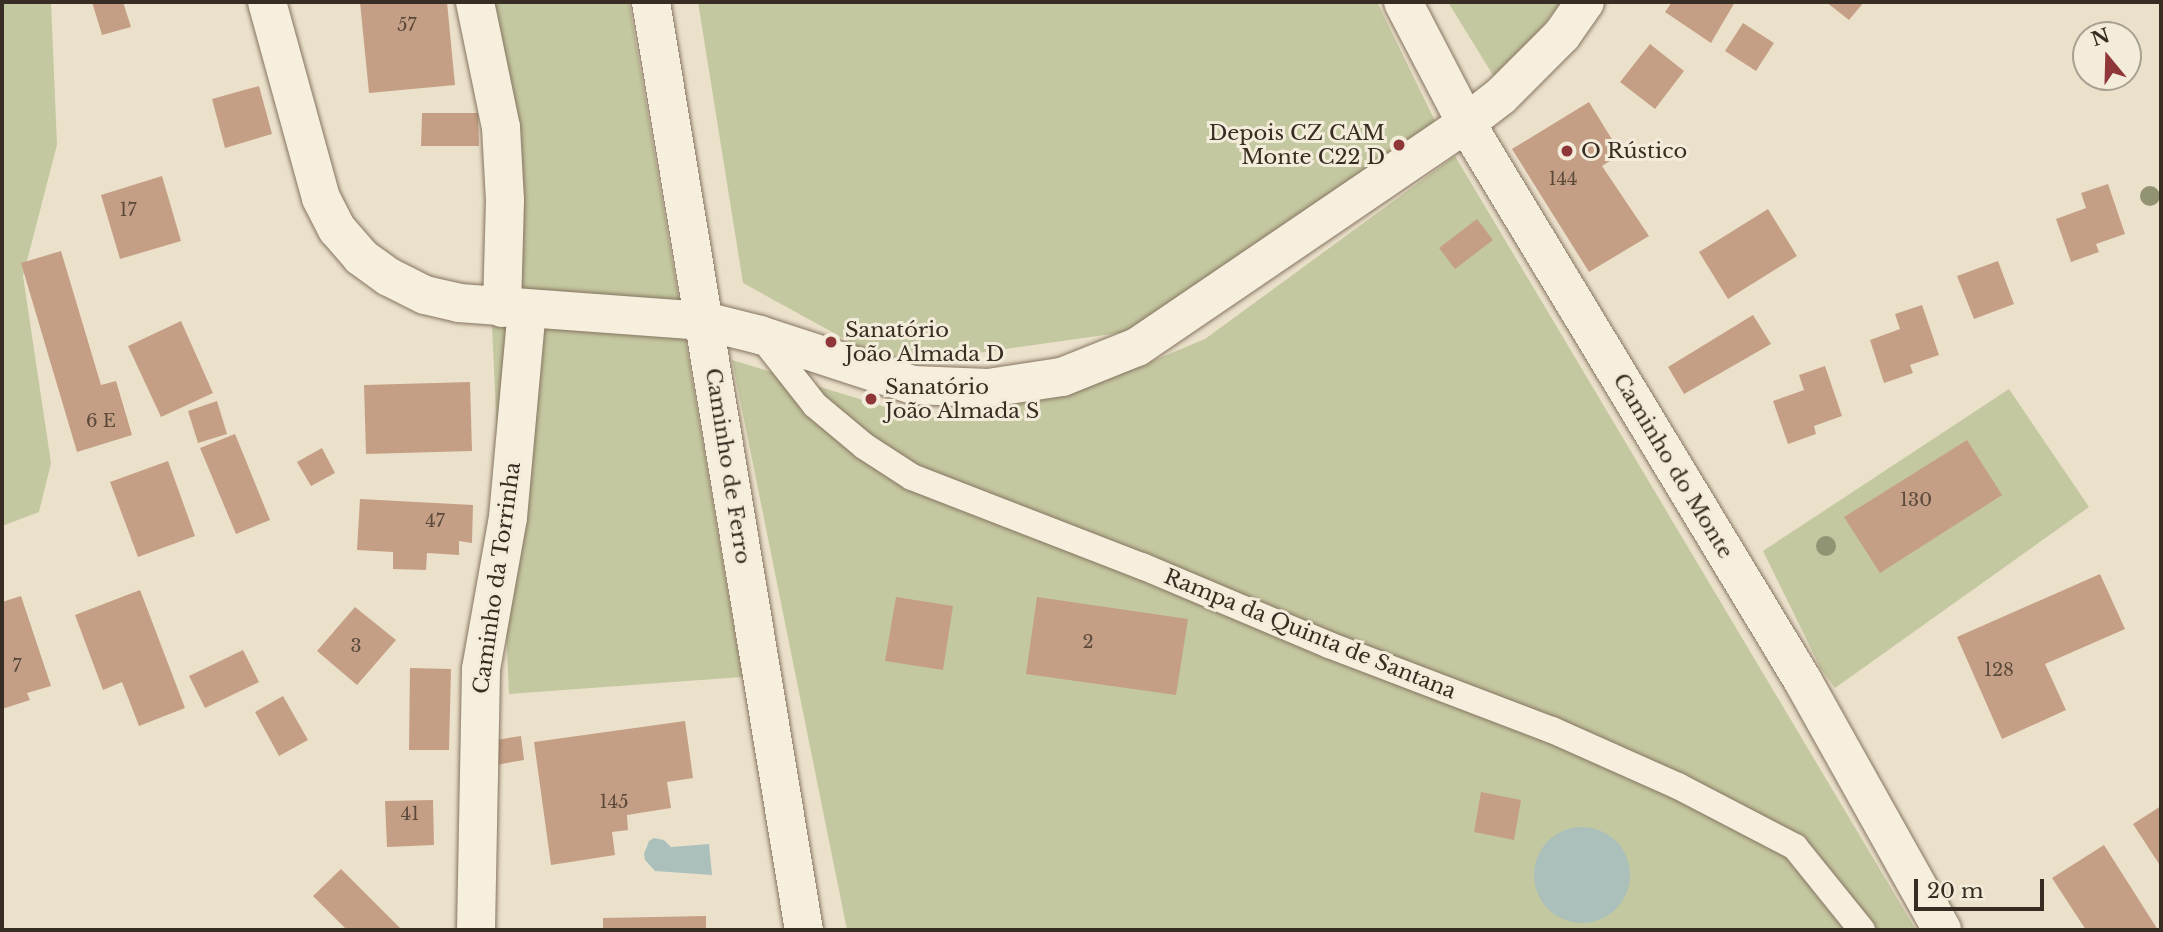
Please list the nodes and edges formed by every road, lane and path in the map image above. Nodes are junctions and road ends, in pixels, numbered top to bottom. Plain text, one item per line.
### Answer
1 (267, 2) edge
2 (475, 2) edge
3 (651, 2) edge
4 (1403, 2) edge
5 (1585, 2) edge
6 (1466, 123) junction
7 (515, 309) junction
8 (704, 321) junction
9 (760, 335) junction
10 (476, 930) edge
11 (804, 930) edge
12 (1862, 930) edge
13 (1942, 930) edge

1 - 7 street
2 - 7 street, Caminho da Torrinha
3 - 8 street, Caminho de Ferro
4 - 6 street, Caminho do Monte
5 - 6 street
6 - 9 street
6 - 13 street, Caminho do Monte
7 - 8 street
7 - 10 street, Caminho da Torrinha
8 - 9 street
8 - 11 street, Caminho de Ferro
9 - 12 lane, Rampa da Quinta de Santana

